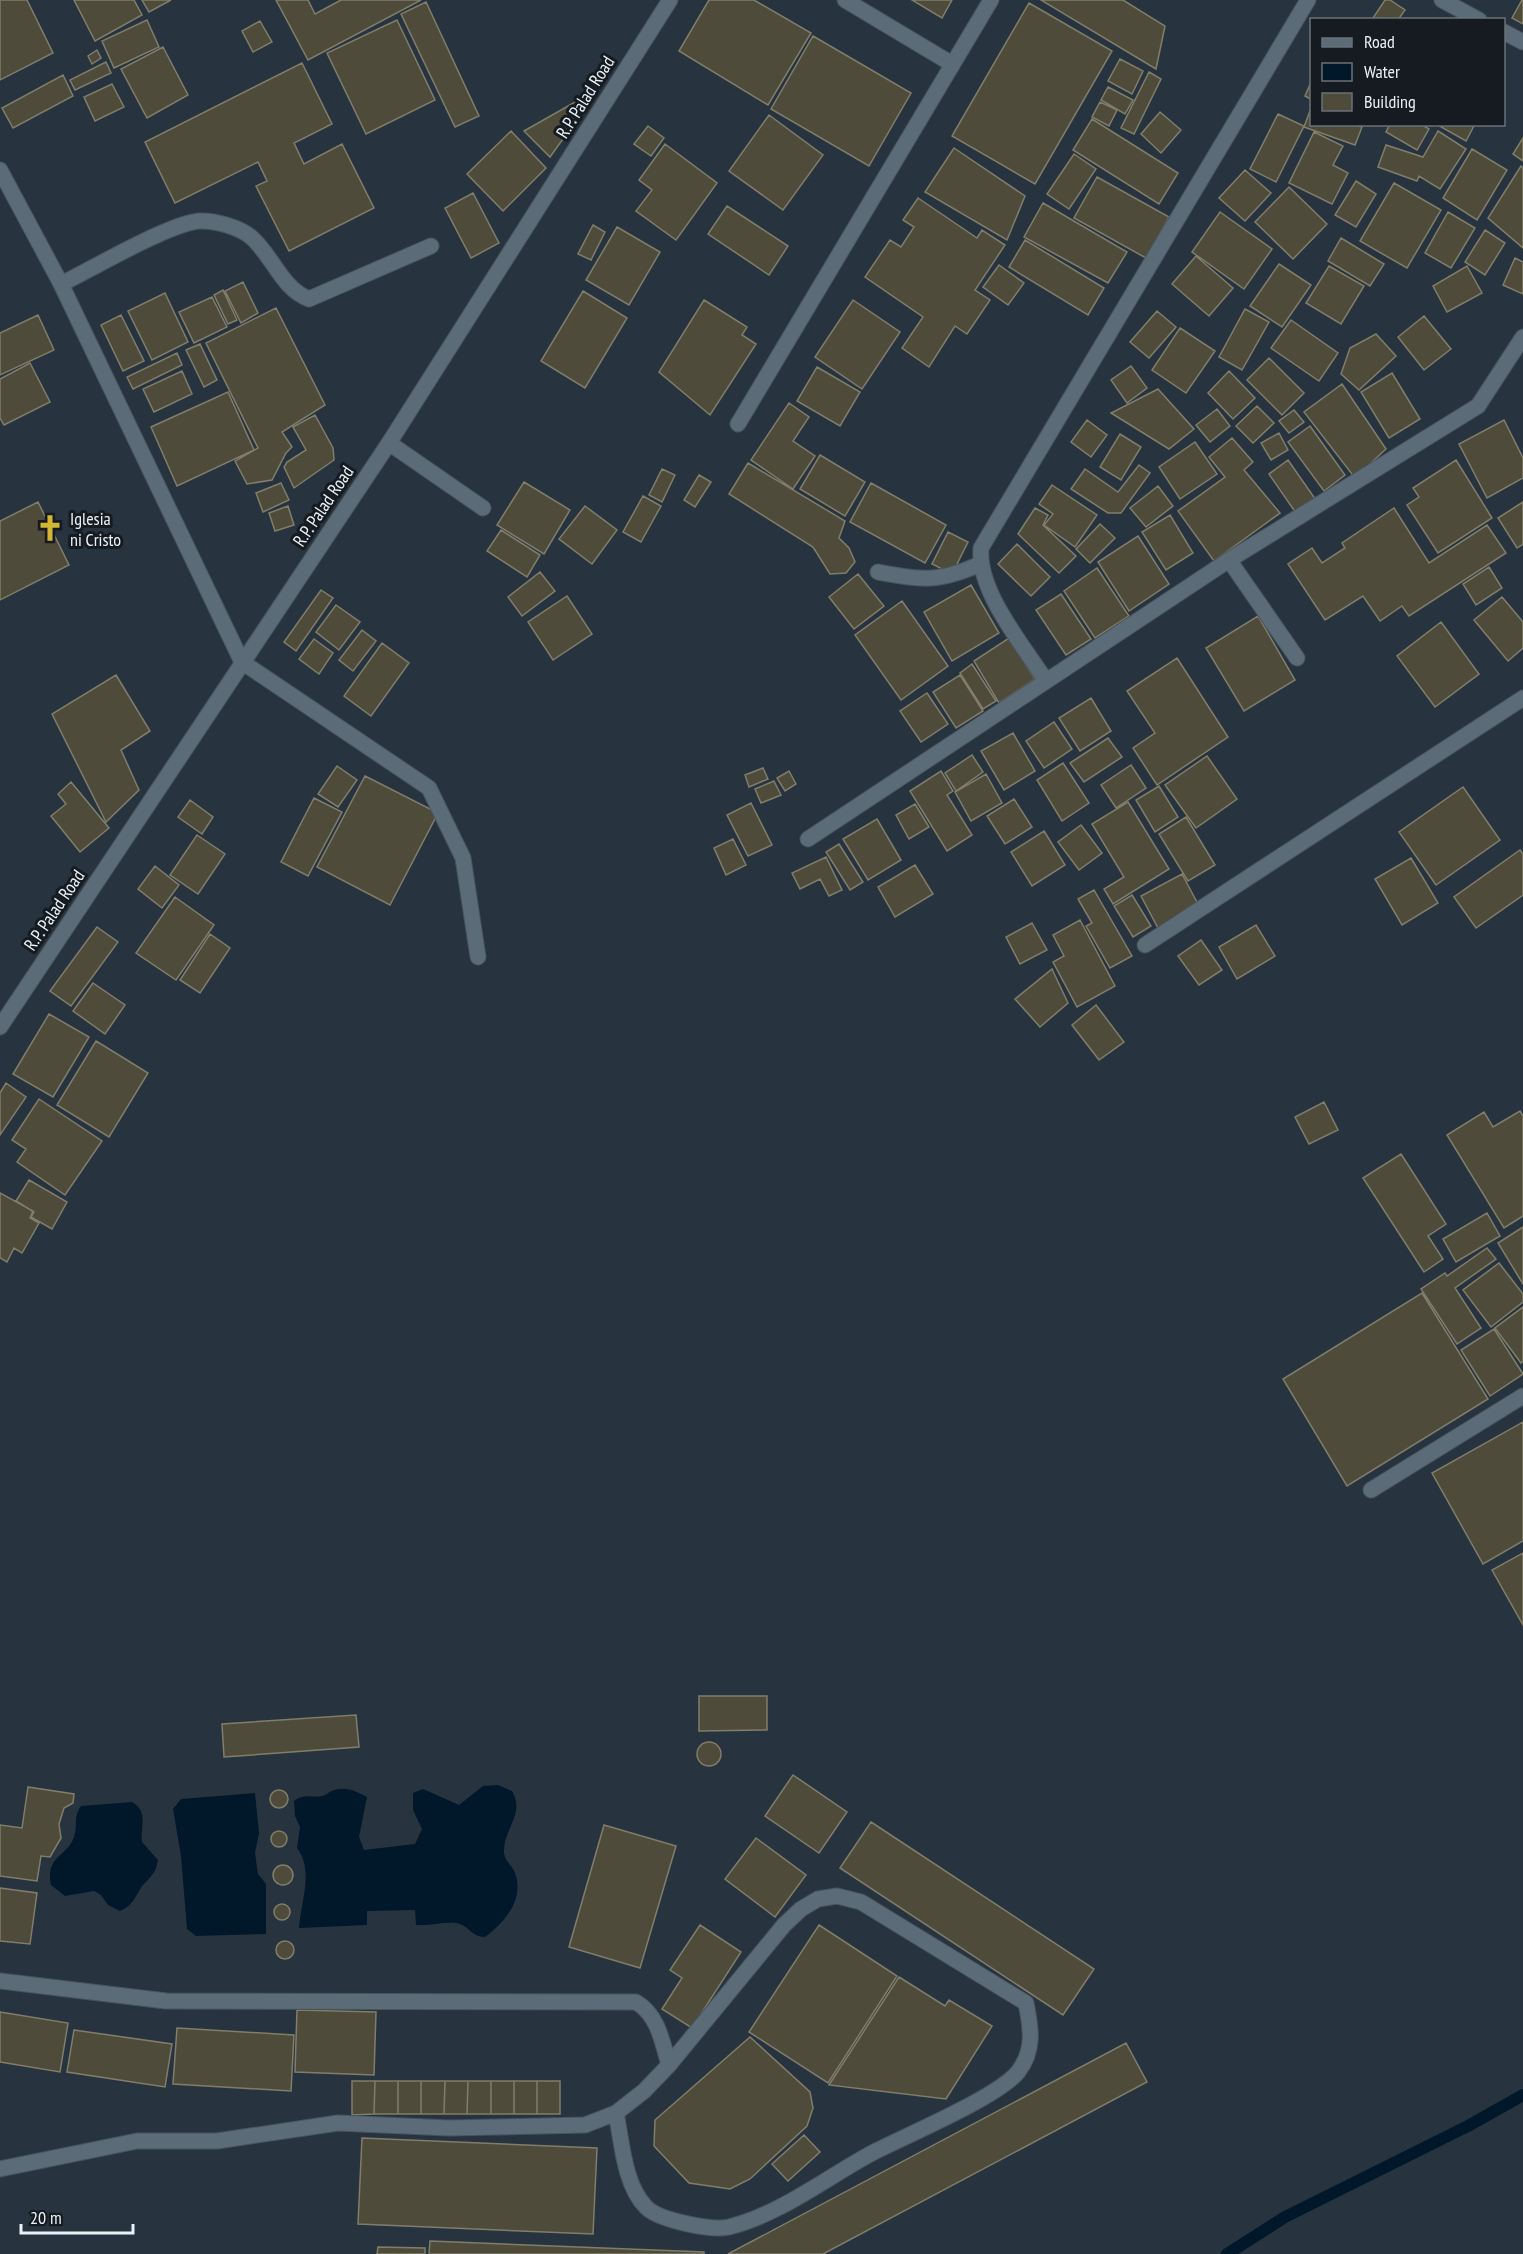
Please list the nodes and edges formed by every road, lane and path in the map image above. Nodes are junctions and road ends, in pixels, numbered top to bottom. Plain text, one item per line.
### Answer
1 (670, 0) edge
2 (845, 0) edge
3 (991, 0) edge
4 (1308, 0) edge
5 (1442, 0) edge
6 (1475, 18) edge
7 (1505, 33) edge
8 (1523, 42) edge
9 (952, 64) junction
10 (0, 170) edge
11 (431, 246) dead end
12 (61, 284) junction
13 (1523, 337) edge
14 (738, 424) dead end
15 (389, 442) junction
16 (483, 508) dead end
17 (1229, 560) junction
18 (980, 564) junction
19 (878, 572) dead end
20 (1297, 658) dead end
21 (242, 662) junction
22 (1046, 681) junction
23 (1523, 698) edge
24 (808, 839) dead end
25 (1145, 945) dead end
26 (478, 957) dead end
27 (0, 1027) edge
28 (1523, 1396) edge
29 (1371, 1490) dead end
30 (0, 1981) edge
31 (669, 2065) junction
32 (616, 2113) junction
33 (0, 2169) edge

1 - 15 street, R.P. Palad Road
2 - 9 street
3 - 9 street
4 - 18 street
5 - 6 street
7 - 8 street
9 - 14 street
10 - 12 street
11 - 12 street
12 - 21 street
13 - 17 street
15 - 16 street
15 - 21 street, R.P. Palad Road
17 - 20 street
17 - 22 street
18 - 19 street
18 - 22 street
21 - 26 street
21 - 27 street, R.P. Palad Road
22 - 24 street
23 - 25 street
28 - 29 street
30 - 31 street
31 - 32 street
31 - 32 street
32 - 33 street

